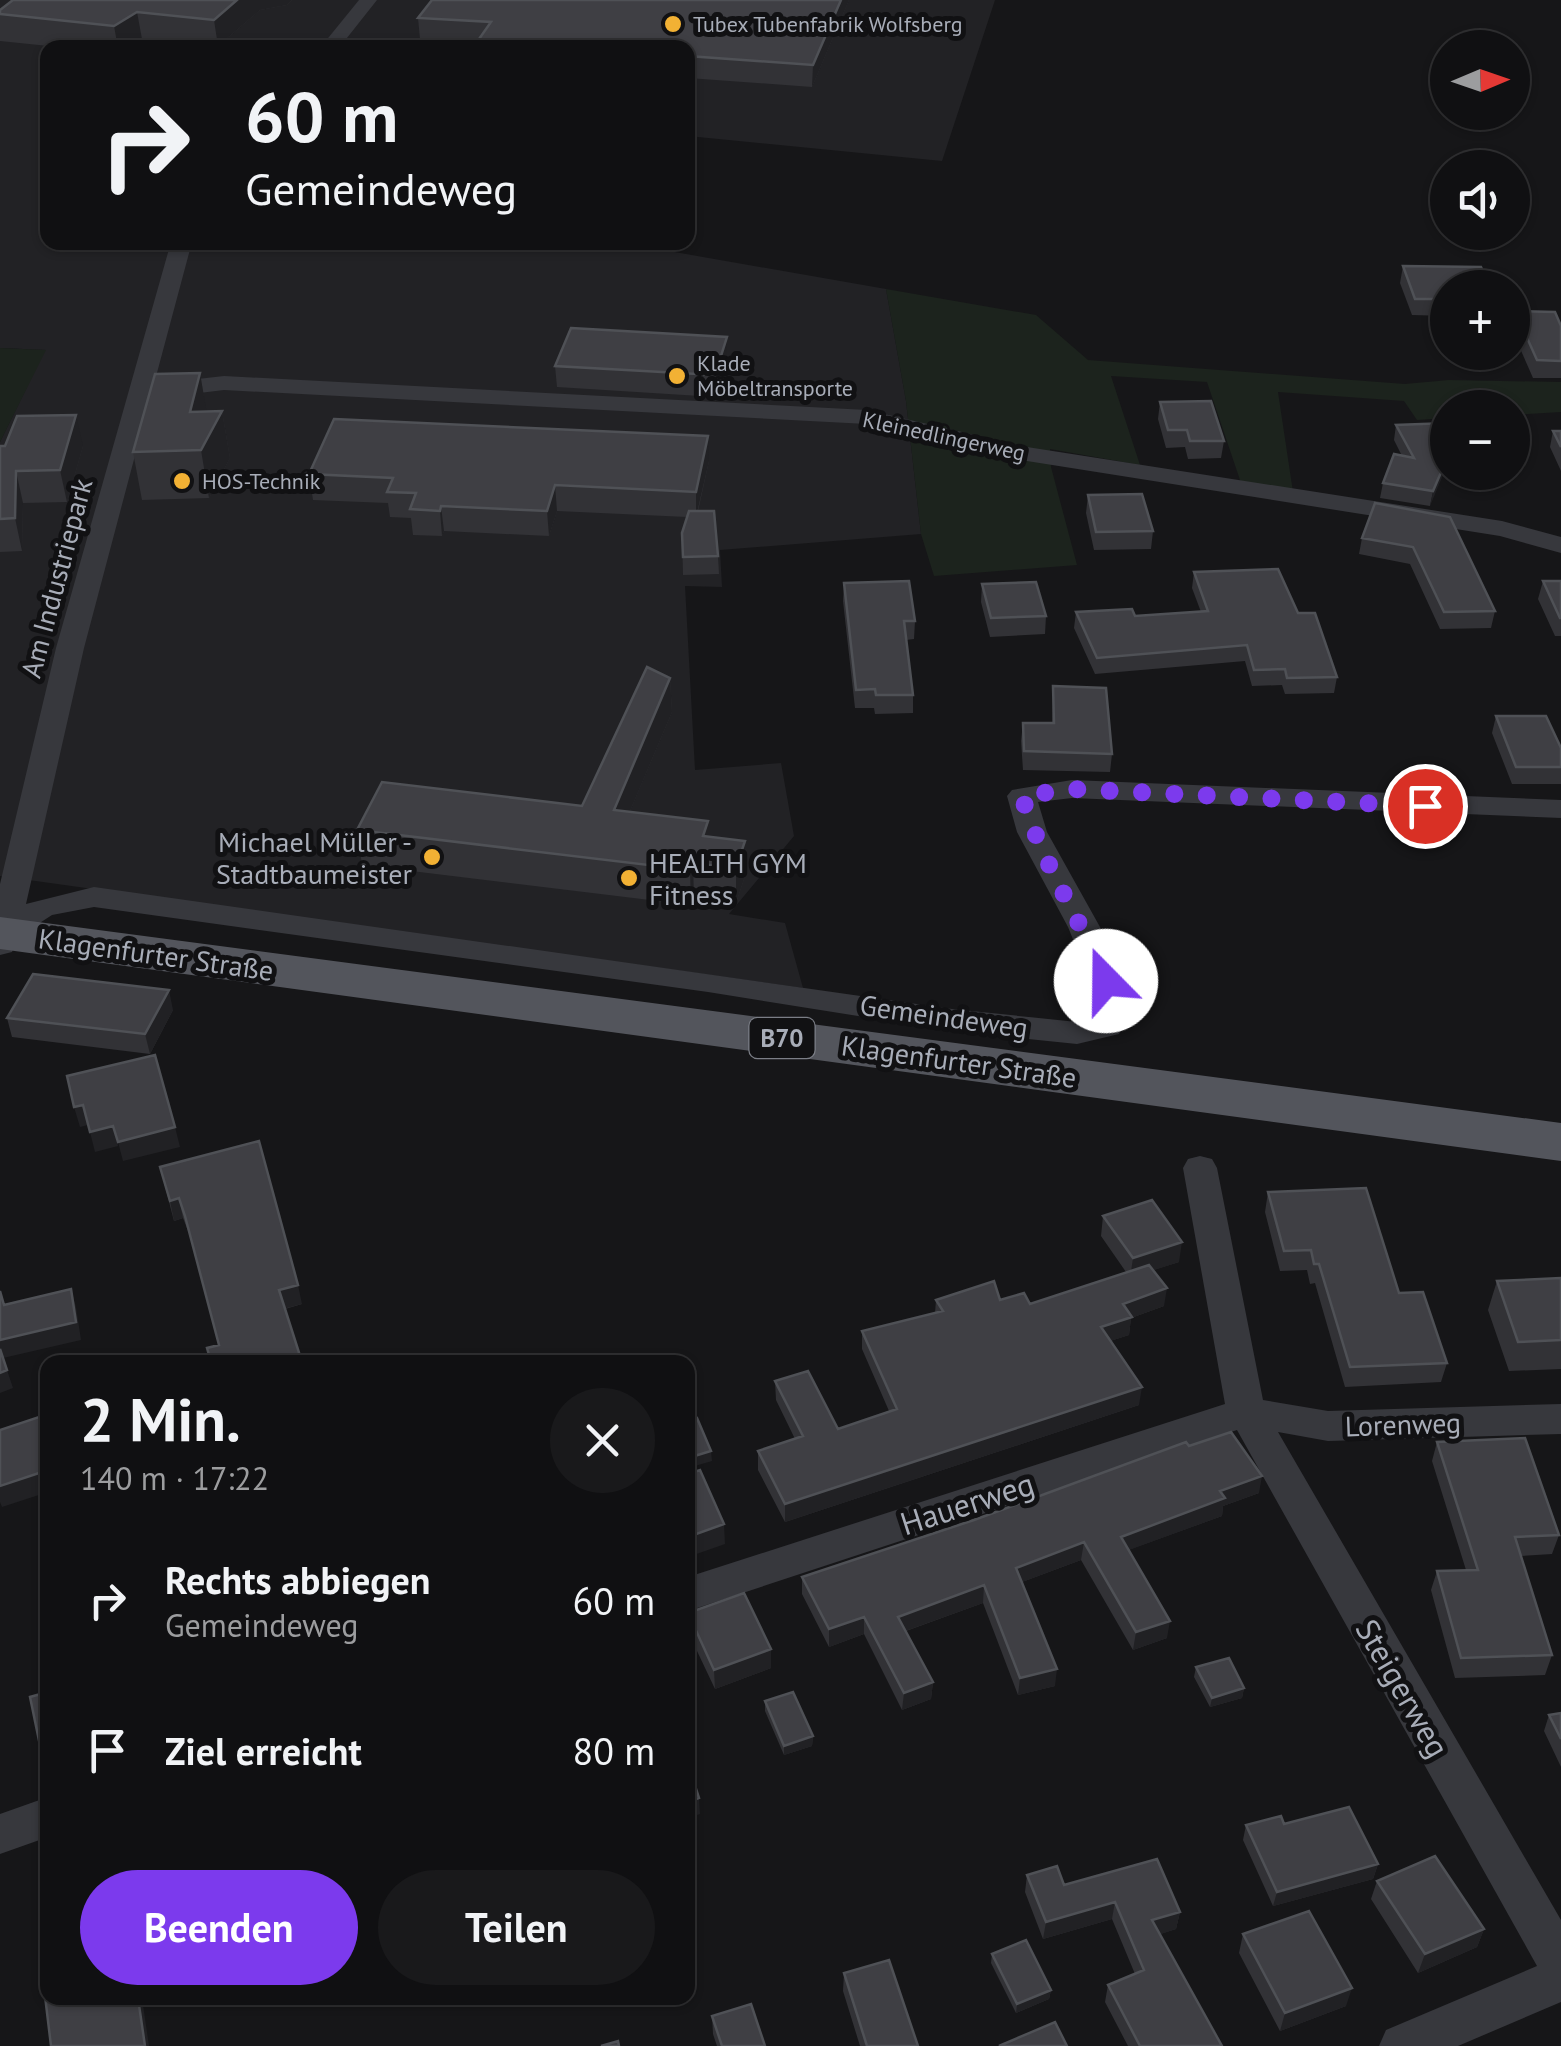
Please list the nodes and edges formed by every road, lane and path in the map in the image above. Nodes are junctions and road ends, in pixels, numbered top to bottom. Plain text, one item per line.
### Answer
1 (368, 0) edge
2 (336, 40) edge
3 (180, 250) edge
4 (140, 392) junction
5 (1561, 545) edge
6 (1561, 809) edge
7 (1, 939) edge
8 (1561, 1142) edge
9 (1200, 1168) dead end
10 (1246, 1412) junction
11 (1561, 1419) edge
12 (695, 1592) edge
13 (40, 1820) edge
14 (0, 1834) edge
15 (1561, 1964) edge
16 (1561, 1979) edge
17 (1403, 2046) edge

1 - 2 street
3 - 4 street, Am Industriepark
4 - 5 street, Kleinedlingerweg
4 - 7 street, Am Industriepark
6 - 7 street, Gemeindeweg
7 - 8 main road, Klagenfurter Straße / B70
9 - 10 street, Steigerweg
10 - 11 street, Lorenweg
10 - 12 street, Hauerweg
10 - 15 street, Steigerweg
13 - 14 street
16 - 17 street

